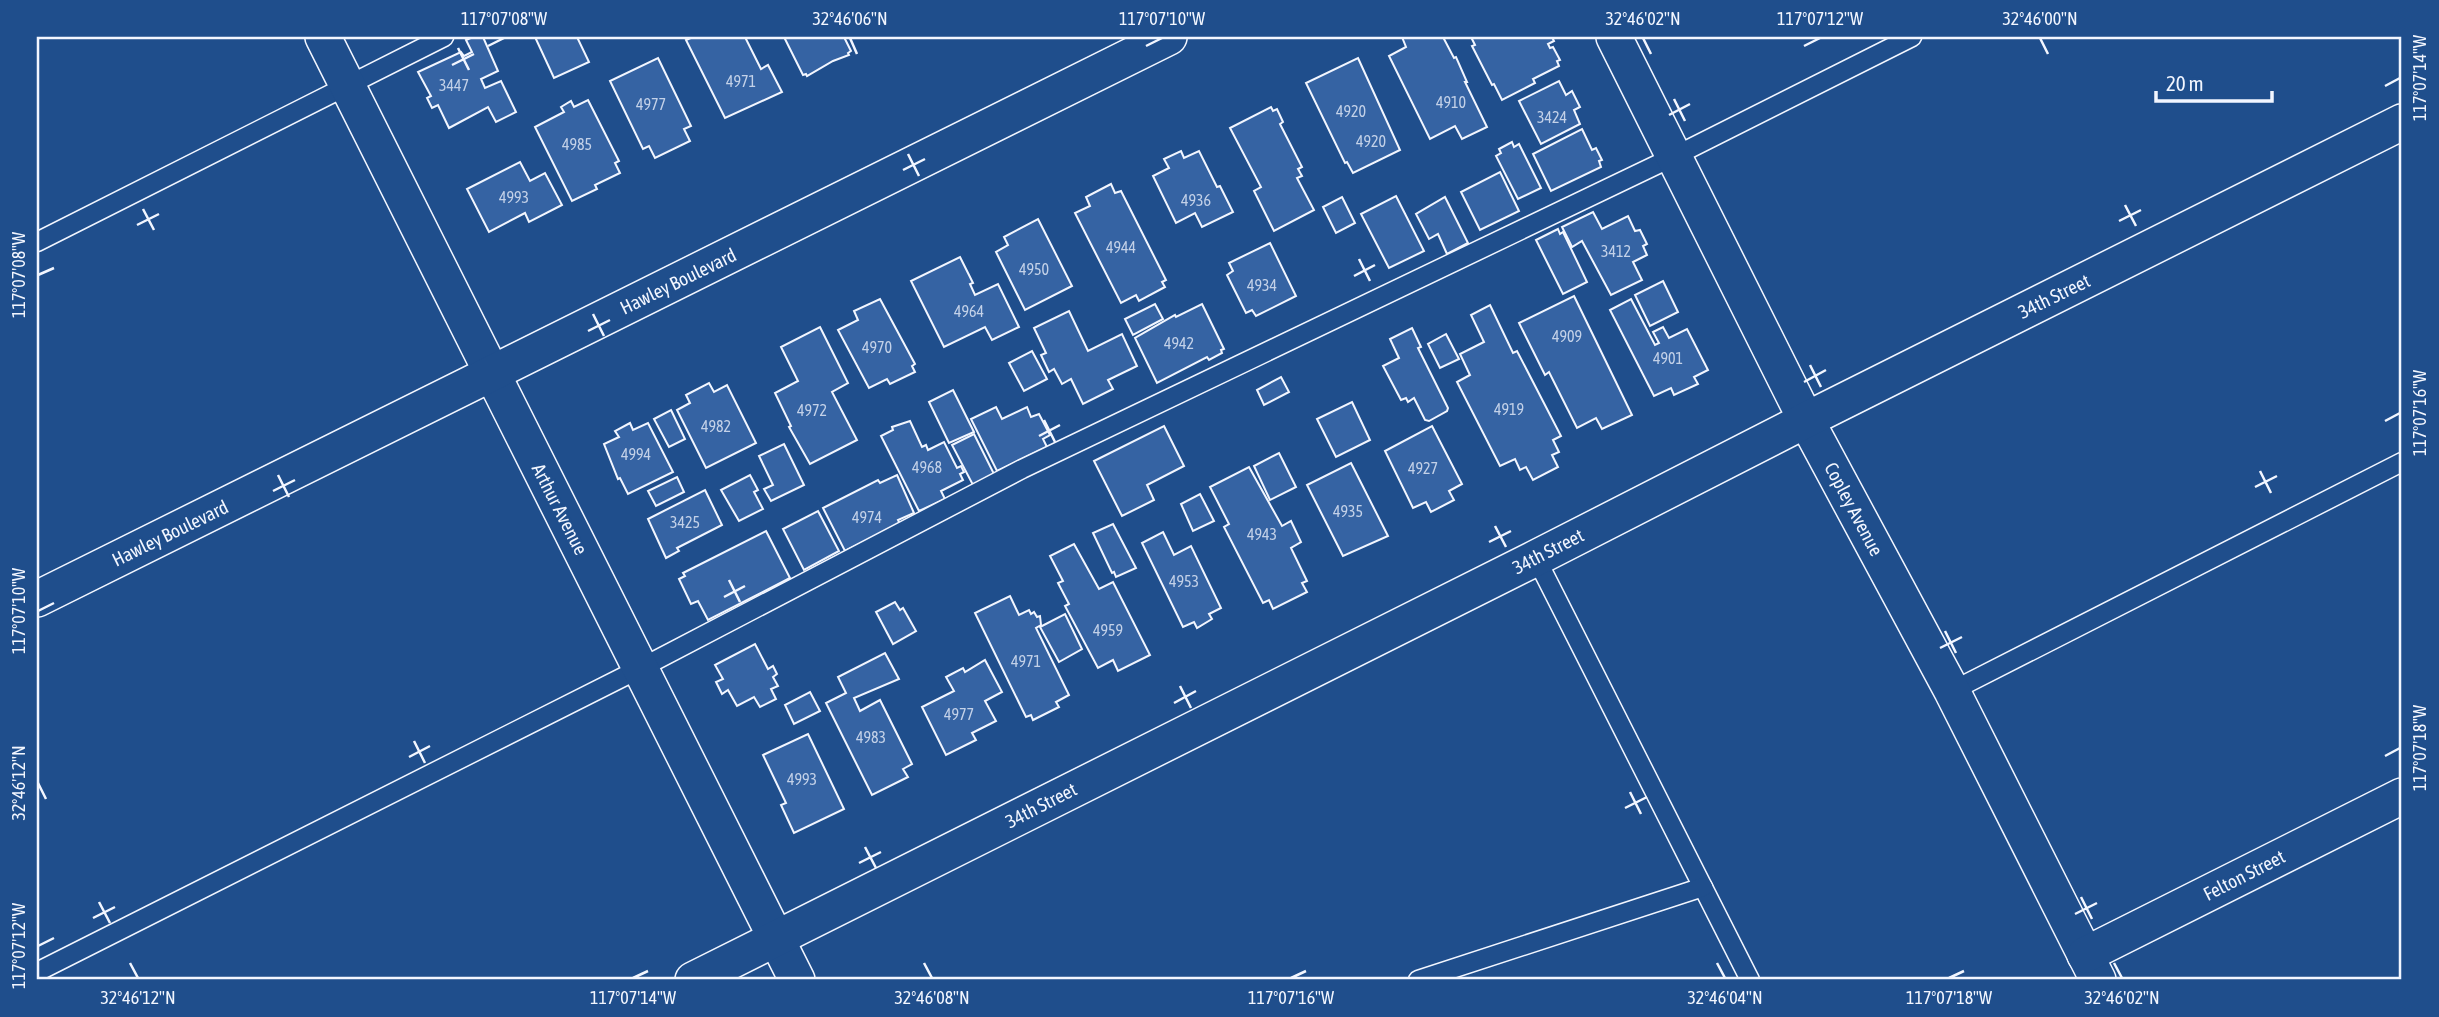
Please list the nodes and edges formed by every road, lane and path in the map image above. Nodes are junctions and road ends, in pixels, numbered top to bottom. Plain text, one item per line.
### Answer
1 (323, 37) edge
2 (444, 37) edge
3 (1169, 37) edge
4 (1614, 37) edge
5 (1912, 37) edge
6 (347, 86) junction
7 (2402, 122) edge
8 (1675, 156) junction
9 (37, 242) edge
10 (491, 374) junction
11 (1806, 419) junction
12 (2402, 462) edge
13 (1536, 558) junction
14 (37, 599) edge
15 (641, 668) junction
16 (1952, 691) junction
17 (2402, 796) edge
18 (1703, 887) junction
19 (776, 937) junction
20 (2092, 968) edge
21 (37, 972) edge
22 (693, 980) edge
23 (797, 980) edge
24 (1418, 980) edge
25 (1750, 980) edge

1 - 6 street, Arthur Avenue
2 - 6 lane
3 - 10 street, Hawley Boulevard
4 - 8 street, Copley Avenue
5 - 8 lane
6 - 9 lane
6 - 10 street, Arthur Avenue
7 - 11 street, 34th Street
8 - 11 street, Copley Avenue
8 - 15 lane
10 - 14 street, Hawley Boulevard
10 - 15 street, Arthur Avenue
11 - 13 street, 34th Street
11 - 16 street, Copley Avenue
12 - 16 lane
13 - 18 lane
13 - 19 street, 34th Street
15 - 19 street, Arthur Avenue
15 - 21 lane
16 - 20 street, Copley Avenue
17 - 20 street, Felton Street
18 - 24 lane
18 - 25 lane
19 - 22 street, 34th Street
19 - 23 street, Arthur Avenue

